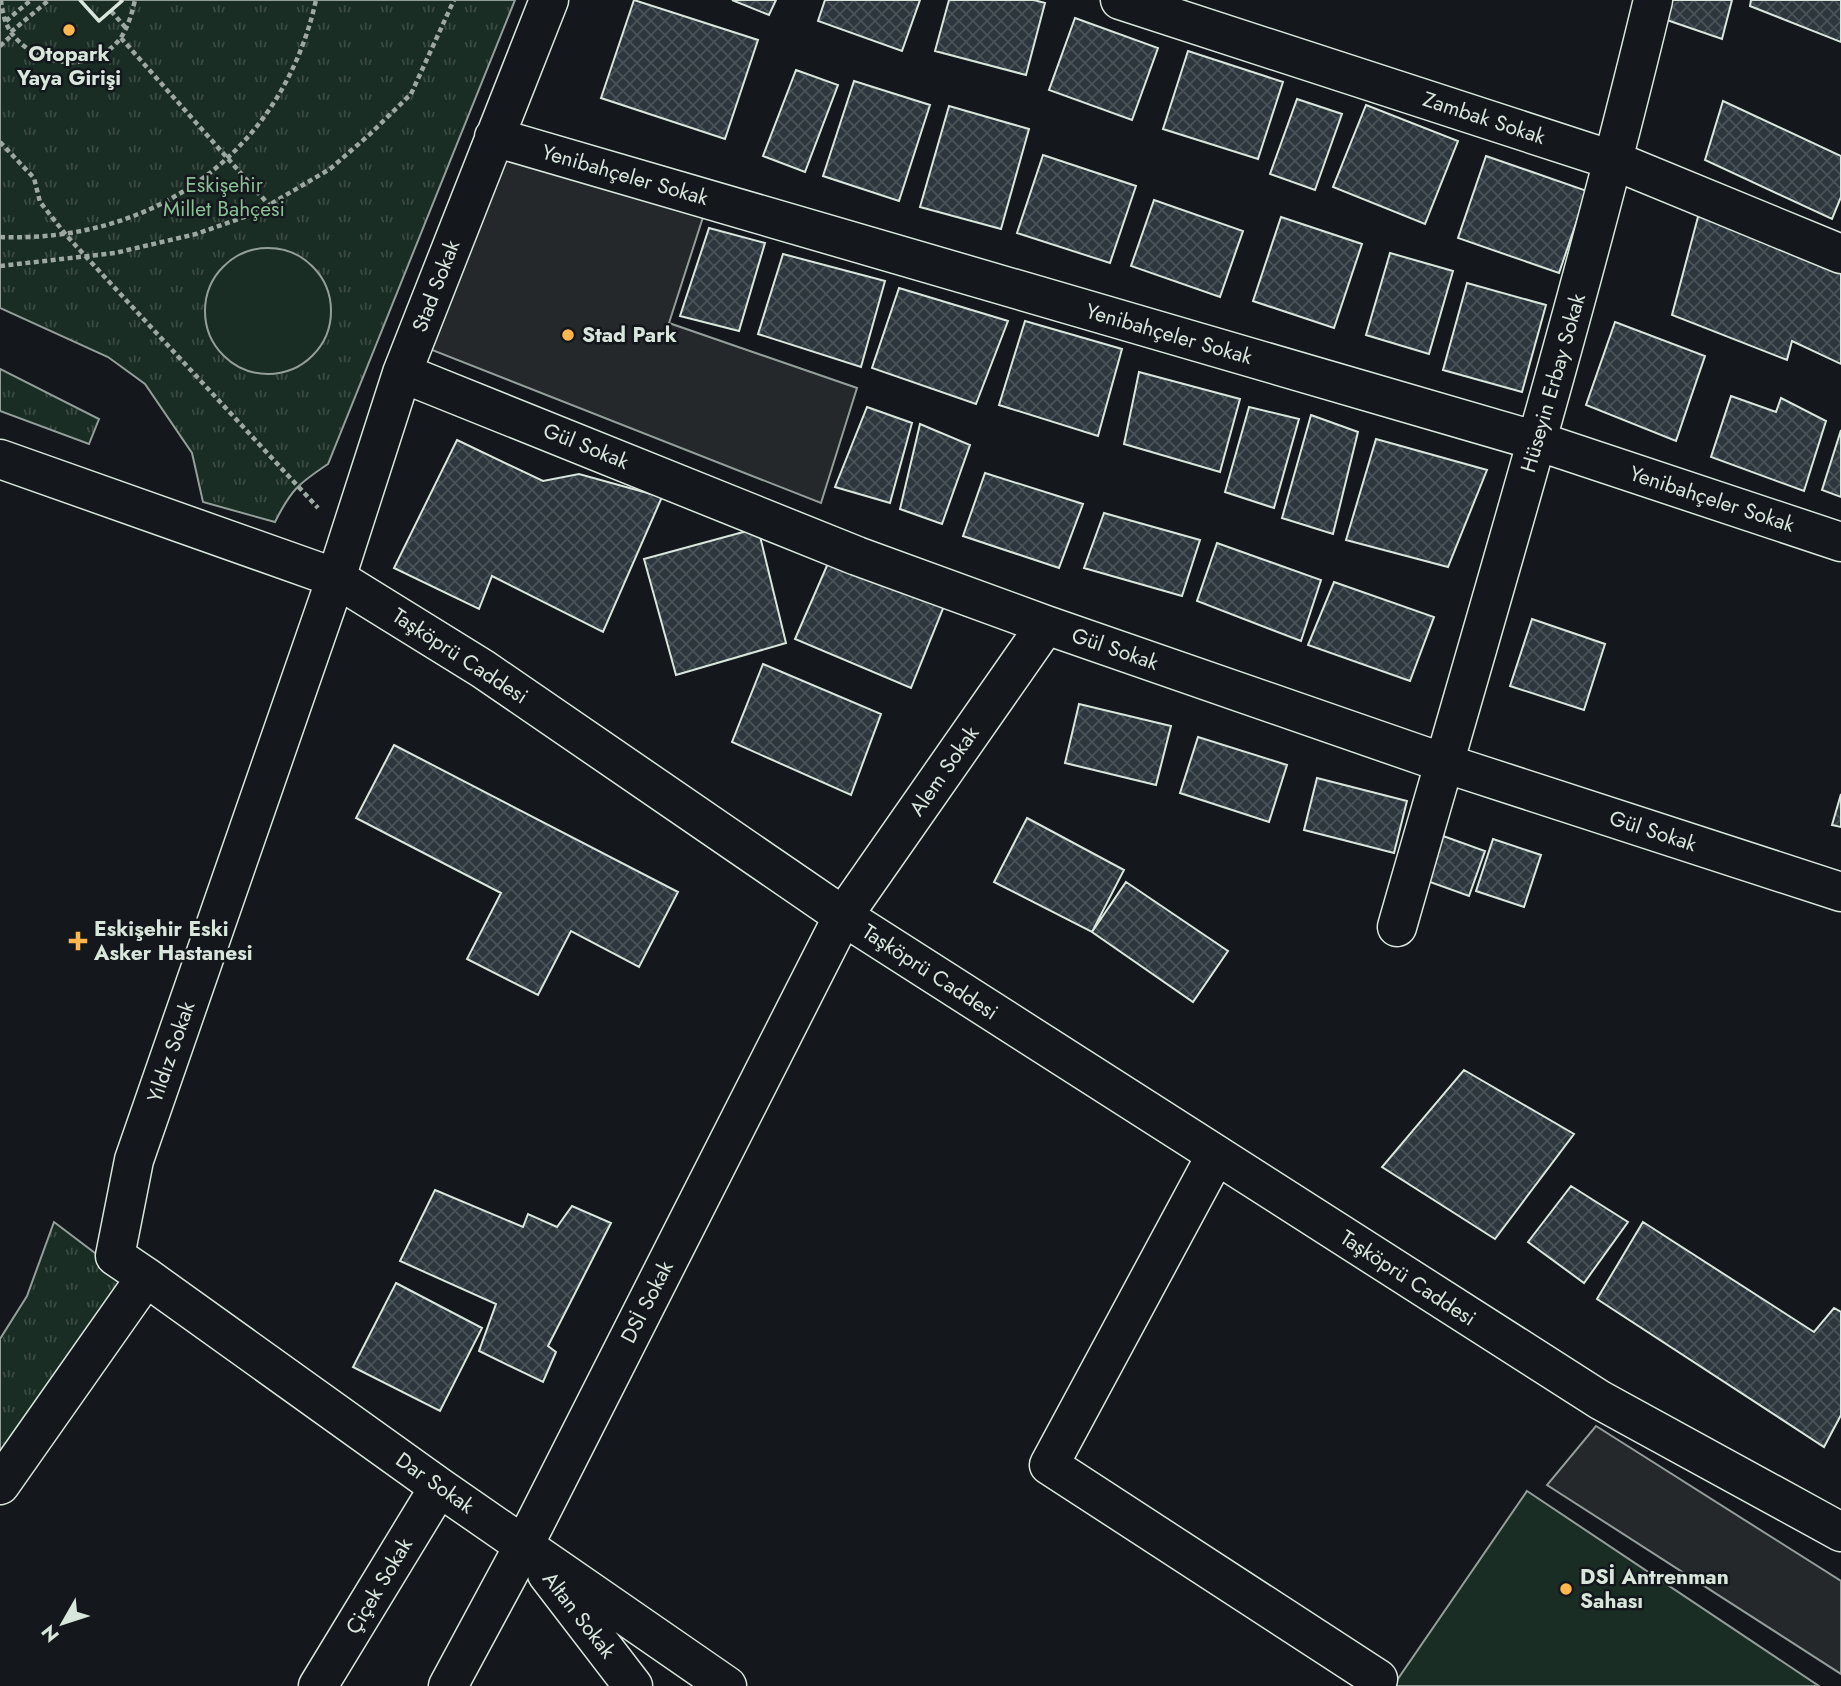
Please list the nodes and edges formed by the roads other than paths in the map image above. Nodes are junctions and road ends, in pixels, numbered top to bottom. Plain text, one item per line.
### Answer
1 (549, 0) edge
2 (1120, 0) edge
3 (1653, 0) edge
4 (494, 137) junction
5 (1615, 161) junction
6 (1841, 254) edge
7 (402, 373) junction
8 (1537, 441) junction
9 (0, 460) edge
10 (1841, 542) edge
11 (336, 578) junction
12 (1046, 625) junction
13 (1444, 763) junction
14 (1841, 892) edge
15 (842, 916) junction
16 (1397, 928) dead end
17 (1216, 1155) junction
18 (146, 1277) junction
19 (0, 1485) edge
20 (439, 1486) junction
21 (1841, 1532) edge
22 (524, 1545) junction
23 (318, 1686) edge
24 (448, 1686) edge
25 (633, 1686) edge
26 (727, 1686) edge
27 (1374, 1686) edge

1 - 4 street, Stad Sokak
2 - 5 street, Zambak Sokak
3 - 5 street, Hüseyin Erbay Sokak
4 - 7 street, Stad Sokak
4 - 8 street, Yenibahçeler Sokak
5 - 6 street, Zambak Sokak
5 - 8 street, Hüseyin Erbay Sokak
7 - 11 street, Stad Sokak
7 - 12 street, Gül Sokak
8 - 10 street, Yenibahçeler Sokak
8 - 13 street, Hüseyin Erbay Sokak
9 - 11 street, Taşköprü Caddesi
11 - 15 street, Taşköprü Caddesi
11 - 18 street, Yıldız Sokak
12 - 13 street, Gül Sokak
12 - 15 street, Alem Sokak
13 - 14 street, Gül Sokak
13 - 16 street, Hüseyin Erbay Sokak
15 - 17 street, Taşköprü Caddesi
15 - 22 street, DSİ Sokak
17 - 21 street, Taşköprü Caddesi
17 - 27 street
18 - 19 street
18 - 20 street, Dar Sokak
20 - 22 street, Dar Sokak
20 - 23 street, Çiçek Sokak
22 - 24 street, DSİ Sokak
22 - 25 street, Altan Sokak
22 - 26 street, Dar Sokak

